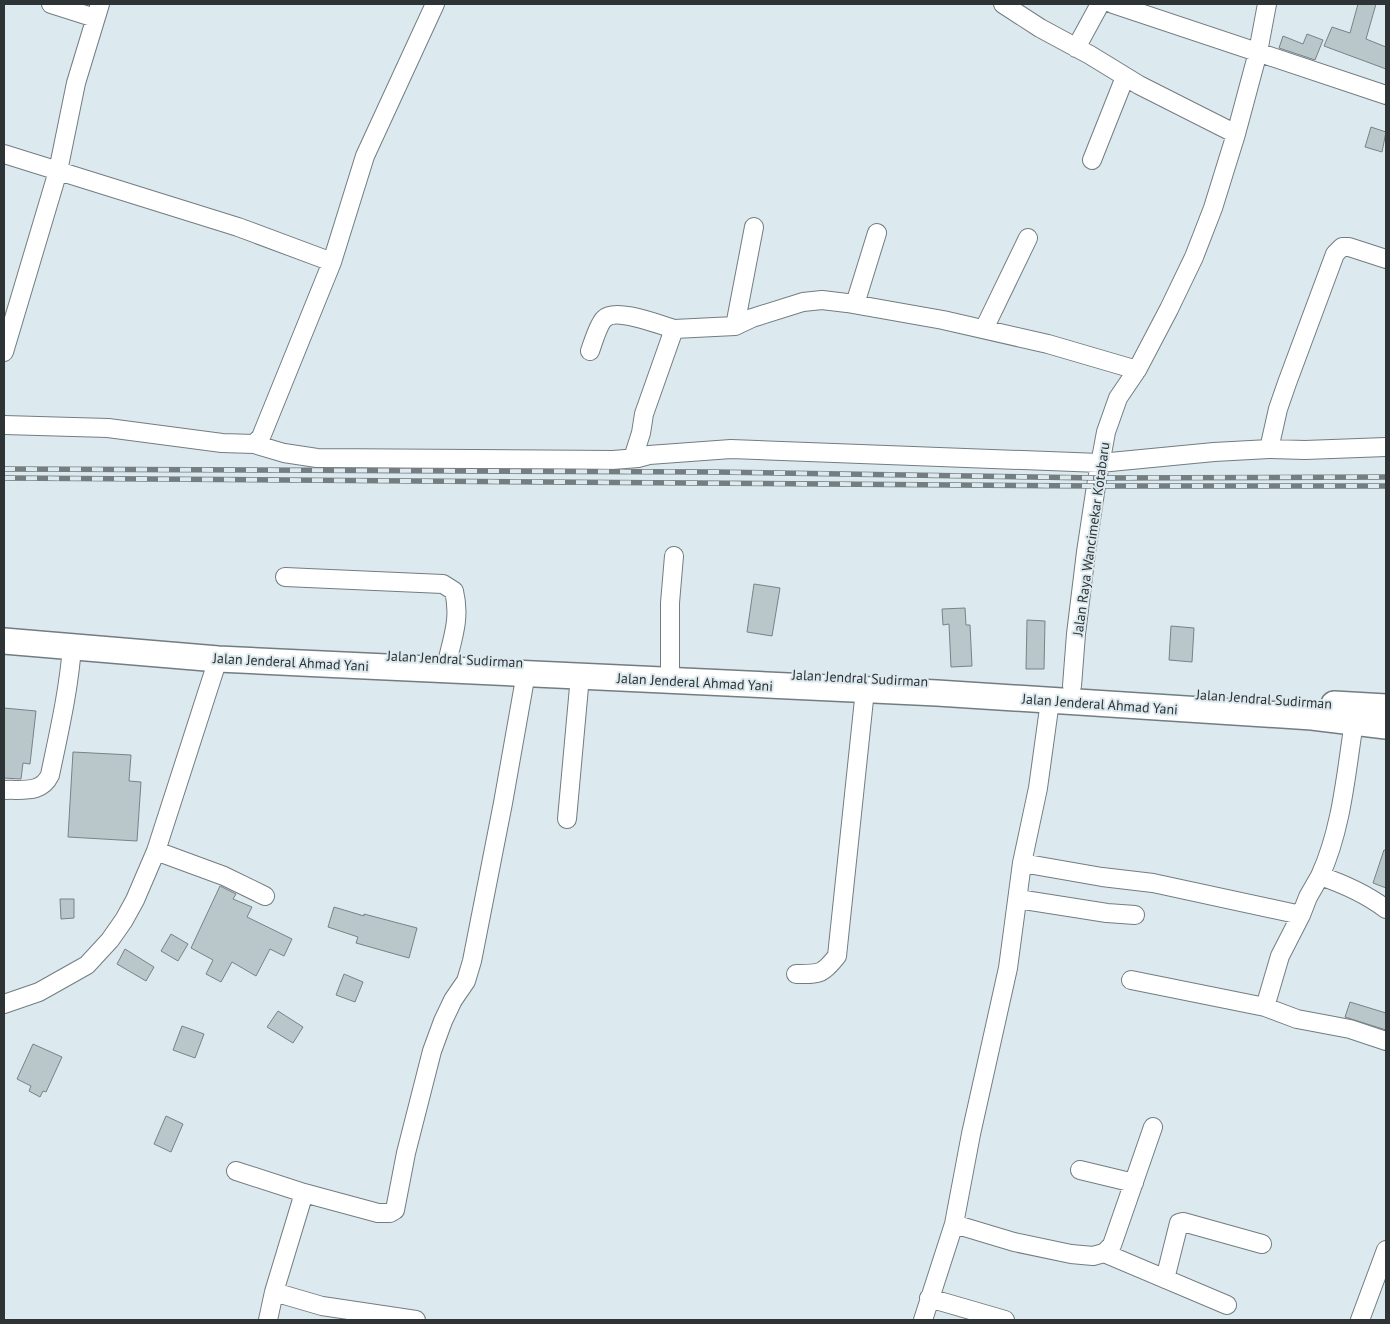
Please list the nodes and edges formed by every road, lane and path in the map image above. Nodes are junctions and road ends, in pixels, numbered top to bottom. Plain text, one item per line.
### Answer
1 (51, 4) edge
2 (435, 4) edge
3 (1003, 4) edge
4 (1100, 4) edge
5 (1113, 4) edge
6 (1267, 4) edge
7 (98, 11) edge
8 (1076, 48) junction
9 (1258, 52) junction
10 (1125, 77) junction
11 (1386, 94) edge
12 (1236, 134) junction
13 (4, 154) edge
14 (1092, 160) dead end
15 (58, 171) junction
16 (754, 227) dead end
17 (878, 233) dead end
18 (1028, 238) dead end
19 (1386, 259) edge
20 (332, 262) junction
21 (855, 304) junction
22 (734, 326) junction
23 (674, 329) junction
24 (984, 329) junction
25 (590, 351) dead end
26 (4, 352) edge
27 (1137, 370) junction
28 (4, 425) edge
29 (254, 444) junction
30 (1386, 447) edge
31 (1269, 449) junction
32 (633, 458) junction
33 (1100, 463) junction
34 (674, 556) dead end
35 (285, 577) dead end
36 (4, 628) edge
37 (4, 641) edge
38 (72, 646) junction
39 (448, 658) junction
40 (218, 659) junction
41 (670, 669) junction
42 (526, 673) junction
43 (580, 676) junction
44 (1072, 686) junction
45 (865, 690) junction
46 (1050, 701) junction
47 (1386, 707) edge
48 (1354, 722) junction
49 (1386, 726) edge
50 (4, 790) edge
51 (566, 820) dead end
52 (156, 851) junction
53 (1022, 862) junction
54 (1320, 876) junction
55 (265, 896) dead end
56 (1018, 899) junction
57 (1386, 909) edge
58 (1135, 915) dead end
59 (1301, 915) junction
60 (796, 974) dead end
61 (1131, 980) dead end
62 (4, 1004) edge
63 (1265, 1007) junction
64 (1386, 1041) edge
65 (1153, 1126) dead end
66 (1080, 1170) dead end
67 (236, 1171) dead end
68 (1134, 1183) junction
69 (304, 1193) junction
70 (954, 1224) junction
71 (1262, 1244) dead end
72 (1386, 1250) edge
73 (1104, 1253) junction
74 (1165, 1279) junction
75 (274, 1292) junction
76 (929, 1298) junction
77 (1226, 1305) dead end
78 (268, 1320) edge
79 (416, 1320) edge
80 (923, 1320) edge
81 (1005, 1320) edge
82 (1360, 1320) edge

1 - 7 street
2 - 20 street
3 - 8 street
4 - 8 street
5 - 9 street
6 - 9 street, Jalan Raya Wancimekar Kotabaru
7 - 15 street
8 - 10 street
9 - 11 street
9 - 12 street, Jalan Raya Wancimekar Kotabaru
10 - 12 street
10 - 14 street
12 - 27 street, Jalan Raya Wancimekar Kotabaru
13 - 15 street
15 - 20 street
15 - 26 street
16 - 22 street
17 - 21 street
18 - 24 street
19 - 31 street
20 - 29 street
21 - 22 street
21 - 24 street
22 - 23 street
23 - 25 street
23 - 32 street
24 - 27 street
27 - 33 street, Jalan Raya Wancimekar Kotabaru
28 - 29 street
29 - 32 street
30 - 31 street
31 - 33 street
32 - 33 street
33 - 44 street, Jalan Raya Wancimekar Kotabaru
34 - 41 street
35 - 39 street
36 - 39 highway, Jalan Jendral Sudirman
37 - 38 highway, Jalan Jenderal Ahmad Yani
38 - 40 highway, Jalan Jenderal Ahmad Yani
38 - 50 street
39 - 41 highway, Jalan Jendral Sudirman
40 - 42 highway, Jalan Jenderal Ahmad Yani
40 - 52 street
41 - 44 highway, Jalan Jendral Sudirman
42 - 43 highway, Jalan Jenderal Ahmad Yani
42 - 69 street
43 - 45 highway, Jalan Jenderal Ahmad Yani
43 - 51 street
44 - 47 highway, Jalan Jendral Sudirman
45 - 46 highway, Jalan Jenderal Ahmad Yani
45 - 60 street
46 - 48 highway, Jalan Jenderal Ahmad Yani
46 - 53 street
48 - 49 highway, Jalan Jenderal Ahmad Yani
48 - 54 street
52 - 55 street
52 - 62 street
53 - 56 street
53 - 59 street
54 - 57 street
54 - 59 street
56 - 58 street
56 - 70 street
59 - 63 street
61 - 63 street
63 - 64 street
65 - 68 street
66 - 68 street
67 - 69 street
68 - 73 street
69 - 75 street
70 - 73 street
70 - 76 street
71 - 74 street
72 - 82 street
73 - 74 street
74 - 77 street
75 - 78 street
75 - 79 street
76 - 80 street
76 - 81 street

